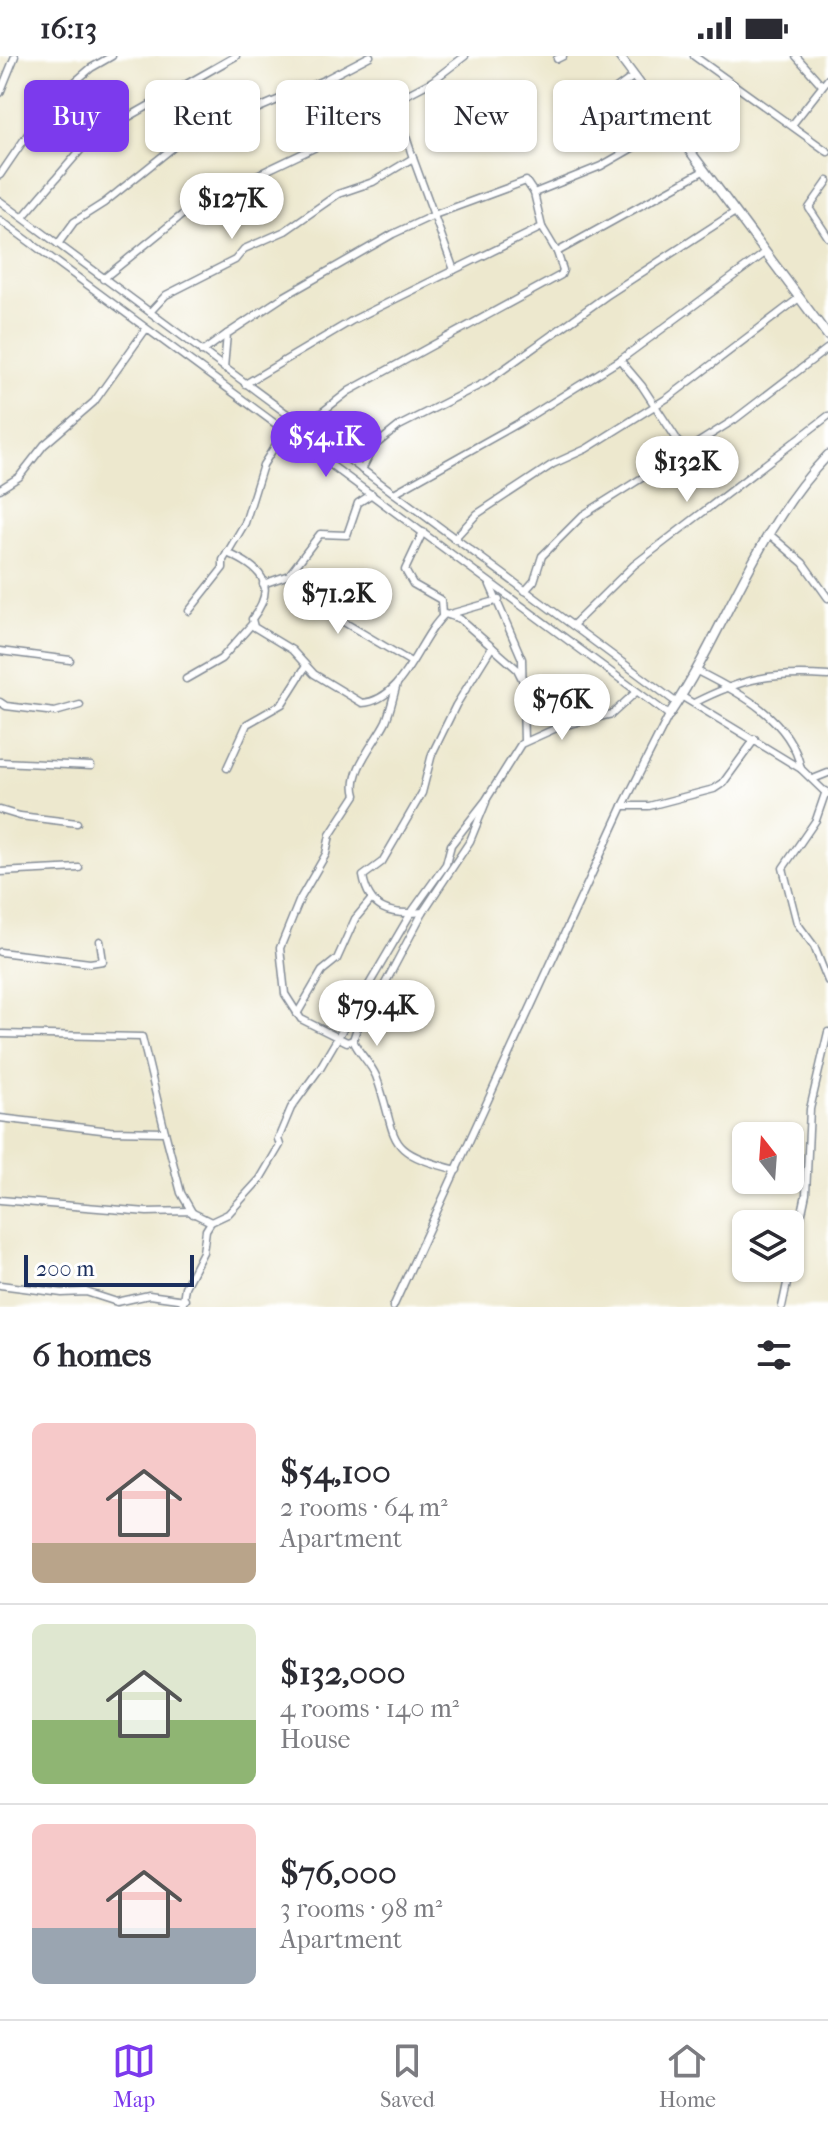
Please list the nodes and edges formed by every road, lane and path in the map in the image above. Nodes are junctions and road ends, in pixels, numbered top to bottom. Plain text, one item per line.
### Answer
1 (15, 56) edge
2 (112, 56) edge
3 (236, 56) edge
4 (370, 56) edge
5 (465, 56) edge
6 (619, 56) edge
7 (694, 56) edge
8 (796, 56) edge
9 (634, 76) junction
10 (828, 79) edge
11 (629, 80) edge
12 (637, 80) edge
13 (821, 84) junction
14 (0, 93) edge
15 (409, 93) edge
16 (792, 125) junction
17 (409, 146) edge
18 (306, 152) edge
19 (626, 152) edge
20 (691, 152) edge
21 (828, 152) edge
22 (413, 158) junction
23 (705, 170) junction
24 (0, 175) edge
25 (828, 181) edge
26 (534, 193) junction
27 (0, 201) edge
28 (735, 212) junction
29 (434, 215) junction
30 (23, 217) junction
31 (0, 220) edge
32 (542, 227) junction
33 (828, 237) edge
34 (58, 244) junction
35 (557, 252) junction
36 (765, 253) junction
37 (454, 270) junction
38 (103, 279) junction
39 (799, 298) junction
40 (150, 312) junction
41 (146, 329) junction
42 (227, 334) junction
43 (828, 336) edge
44 (828, 348) edge
45 (202, 352) junction
46 (620, 360) junction
47 (224, 368) junction
48 (245, 384) junction
49 (656, 407) junction
50 (828, 416) edge
51 (303, 427) junction
52 (285, 430) junction
53 (684, 450) junction
54 (828, 455) edge
55 (362, 470) junction
56 (0, 489) edge
57 (394, 493) junction
58 (372, 494) junction
59 (423, 532) junction
60 (768, 533) junction
61 (454, 539) junction
62 (227, 553) junction
63 (291, 573) junction
64 (489, 582) junction
65 (263, 584) junction
66 (525, 591) junction
67 (828, 598) edge
68 (499, 600) junction
69 (189, 611) dead end
70 (446, 615) junction
71 (252, 624) junction
72 (574, 624) junction
73 (492, 647) junction
74 (0, 651) edge
75 (70, 660) dead end
76 (411, 662) junction
77 (306, 665) junction
78 (697, 671) junction
79 (828, 676) edge
80 (186, 679) dead end
81 (522, 679) junction
82 (397, 684) junction
83 (727, 686) junction
84 (636, 692) junction
85 (679, 700) junction
86 (0, 702) edge
87 (694, 703) junction
88 (80, 705) dead end
89 (669, 715) junction
90 (755, 739) junction
91 (524, 741) junction
92 (0, 762) edge
93 (91, 766) dead end
94 (227, 768) dead end
95 (801, 769) junction
96 (828, 773) edge
97 (813, 779) junction
98 (827, 793) edge
99 (486, 800) junction
100 (623, 806) junction
101 (0, 810) edge
102 (77, 823) dead end
103 (79, 868) dead end
104 (0, 872) edge
105 (370, 901) junction
106 (423, 912) junction
107 (411, 913) junction
108 (100, 941) dead end
109 (0, 952) edge
110 (828, 981) edge
111 (297, 1014) junction
112 (828, 1032) edge
113 (0, 1034) edge
114 (339, 1036) junction
115 (353, 1040) junction
116 (0, 1118) edge
117 (165, 1132) junction
118 (457, 1170) junction
119 (0, 1200) edge
120 (193, 1214) junction
121 (211, 1222) junction
122 (0, 1285) edge
123 (184, 1303) edge
124 (393, 1307) edge
125 (782, 1307) edge

1 - 14 street
2 - 24 street
3 - 30 street
4 - 34 street
5 - 15 street
6 - 9 street
7 - 16 street
8 - 13 street
9 - 11 street
9 - 12 street
10 - 13 street
13 - 16 street
16 - 21 street
17 - 22 street
18 - 38 street
19 - 26 street
20 - 23 street
22 - 29 street
22 - 40 street
23 - 28 street
23 - 35 street
25 - 33 street
26 - 29 street
26 - 32 street
27 - 30 street
28 - 36 street
28 - 55 street
29 - 37 street
29 - 42 street
30 - 34 street
31 - 41 street
32 - 35 street
32 - 37 street
34 - 38 street
35 - 51 street
36 - 39 street
36 - 46 street
37 - 48 street
38 - 40 street
39 - 43 street
39 - 49 street
40 - 45 street
41 - 52 street
41 - 56 street
42 - 45 street
42 - 47 street
44 - 53 street
45 - 47 street
46 - 49 street
46 - 57 street
47 - 48 street
48 - 51 street
49 - 53 street
49 - 61 street
50 - 72 street
51 - 55 street
52 - 58 street
52 - 62 street
53 - 66 street
54 - 60 street
55 - 57 street
57 - 61 street
58 - 59 street
58 - 63 street
59 - 64 street
59 - 70 street
60 - 67 street
60 - 78 street
61 - 66 street
62 - 65 street
62 - 69 street
63 - 65 street
63 - 76 street
64 - 68 street
64 - 84 street
65 - 71 street
66 - 72 street
68 - 70 street
68 - 81 street
70 - 73 street
70 - 76 street
71 - 77 street
71 - 80 street
72 - 85 street
73 - 81 street
73 - 105 street
74 - 75 street
76 - 82 street
77 - 82 street
77 - 94 street
78 - 83 street
78 - 85 street
79 - 83 street
81 - 91 street
82 - 111 street
83 - 87 street
83 - 95 street
84 - 89 street
84 - 91 street
85 - 87 street
85 - 89 street
86 - 88 street
87 - 90 street
89 - 100 street
90 - 95 street
90 - 100 street
91 - 99 street
92 - 93 street
95 - 97 street
96 - 97 street
97 - 98 street
98 - 110 street
99 - 106 street
99 - 107 street
100 - 118 street
101 - 102 street
103 - 104 street
105 - 107 street
105 - 111 street
106 - 107 street
106 - 115 street
107 - 114 street
108 - 109 street
111 - 114 street
112 - 125 street
113 - 117 street
114 - 115 street
114 - 121 street
115 - 118 street
116 - 117 street
117 - 120 street
118 - 124 street
119 - 120 street
120 - 121 street
121 - 123 street
122 - 123 street

